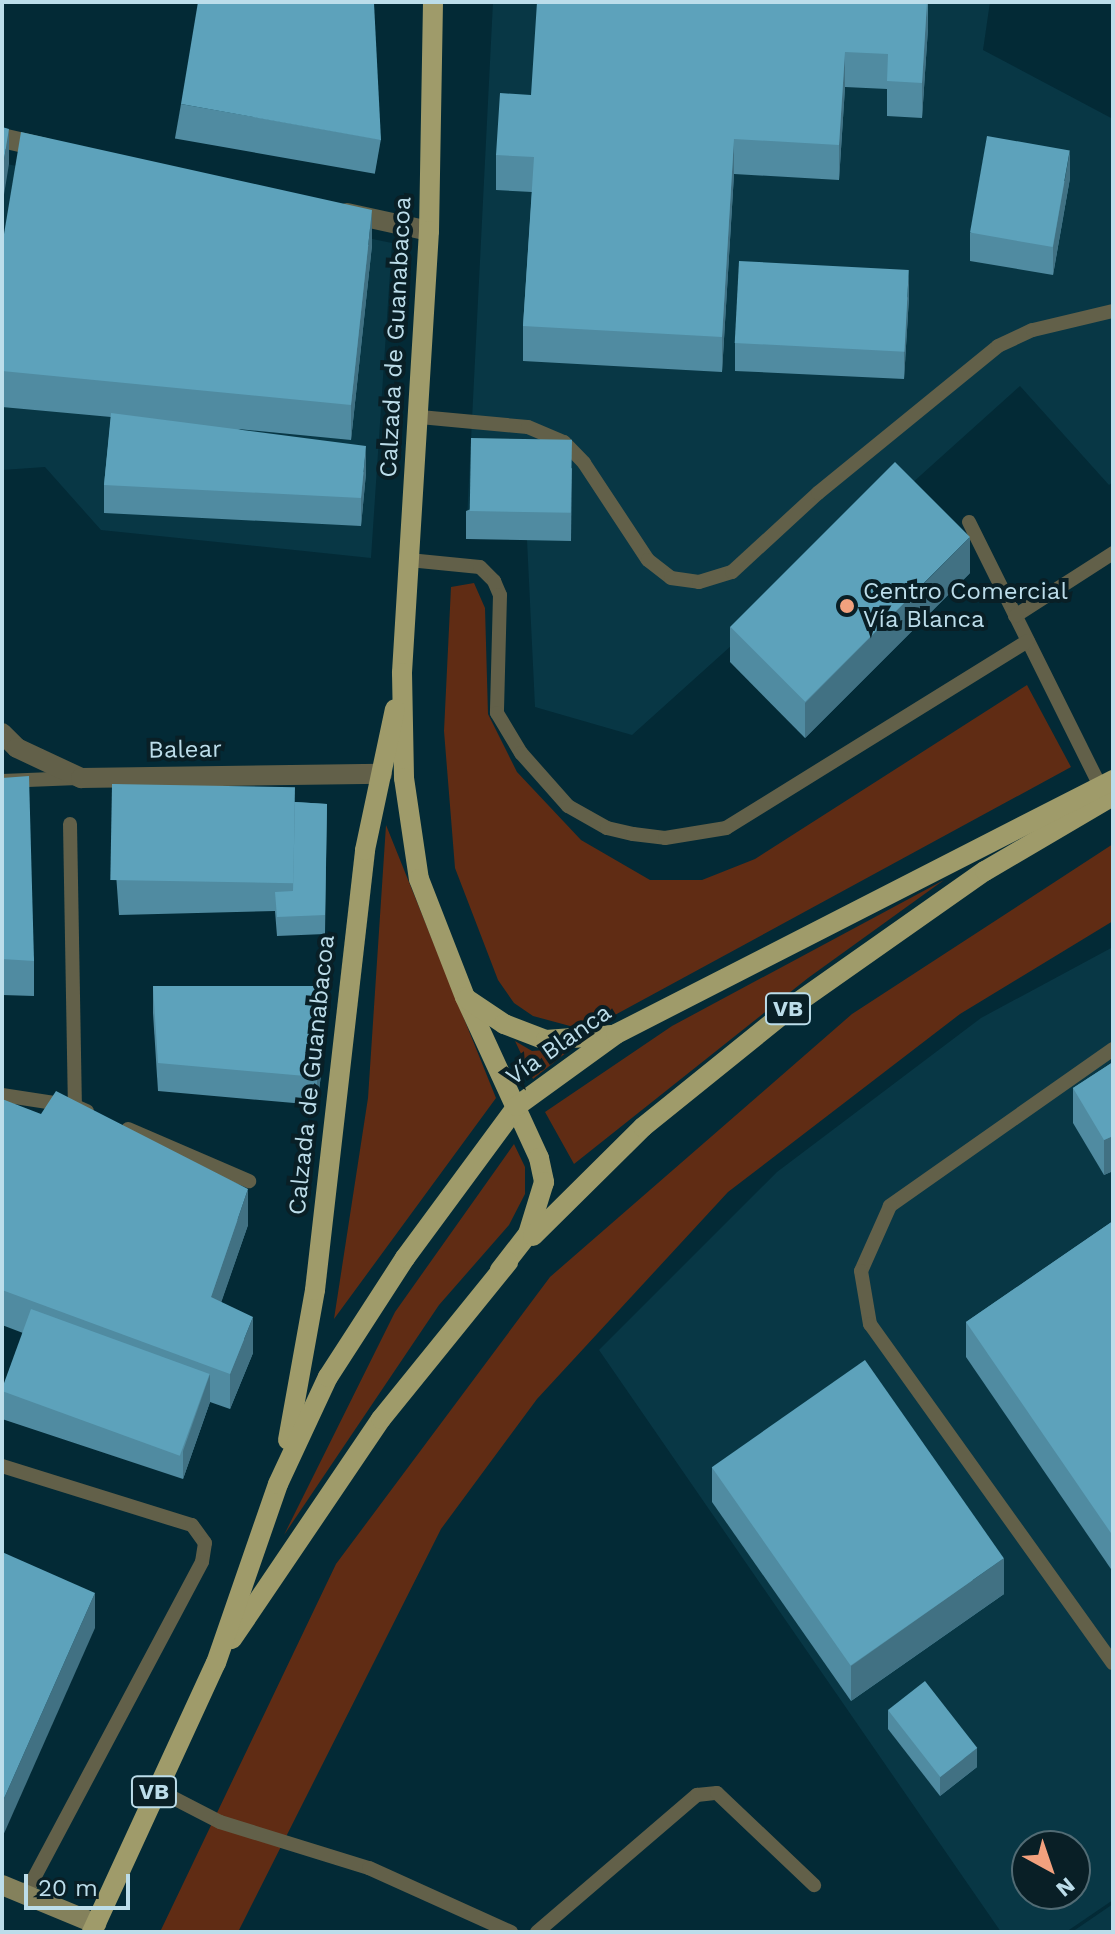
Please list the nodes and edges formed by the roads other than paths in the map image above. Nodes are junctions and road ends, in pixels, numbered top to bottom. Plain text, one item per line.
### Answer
1 (433, 2) edge
2 (2, 138) edge
3 (63, 151) edge
4 (322, 208) edge
5 (429, 231) junction
6 (1113, 311) edge
7 (420, 417) junction
8 (969, 522) dead end
9 (1113, 553) edge
10 (409, 560) junction
11 (1015, 616) junction
12 (1028, 641) junction
13 (402, 673) junction
14 (2, 733) edge
15 (382, 774) junction
16 (81, 778) junction
17 (2, 781) edge
18 (1109, 787) edge
19 (70, 824) dead end
20 (465, 997) junction
21 (616, 1034) junction
22 (1113, 1049) edge
23 (2, 1095) edge
24 (75, 1106) junction
25 (517, 1106) junction
26 (104, 1119) edge
27 (118, 1125) edge
28 (249, 1181) dead end
29 (500, 1270) junction
30 (2, 1466) edge
31 (278, 1484) junction
32 (216, 1663) junction
33 (1113, 1663) edge
34 (156, 1789) junction
35 (2, 1885) edge
36 (814, 1885) dead end
37 (25, 1895) junction
38 (466, 1914) junction
39 (94, 1928) edge
40 (478, 1932) edge
41 (511, 1932) edge
42 (537, 1932) edge

1 - 5 main road, Calzada de Guanabacoa
2 - 3 street
4 - 5 street
5 - 7 main road, Calzada de Guanabacoa
6 - 7 lane
7 - 10 main road, Calzada de Guanabacoa
8 - 11 lane
9 - 11 lane
10 - 12 lane
10 - 13 main road, Calzada de Guanabacoa
11 - 12 lane
12 - 18 lane
13 - 15 main road, Calzada de Guanabacoa
13 - 20 main road, Calzada de Guanabacoa
14 - 16 street, Balear
15 - 16 street, Balear
15 - 31 main road, Calzada de Guanabacoa
16 - 17 lane
18 - 21 main road, Vía Blanca / VB
18 - 29 main road, Vía Blanca / VB
19 - 24 lane
20 - 21 main road
20 - 25 main road, Calzada de Guanabacoa
21 - 25 main road, Vía Blanca / VB
22 - 33 lane
23 - 24 lane
24 - 26 lane
25 - 29 main road, Calzada de Guanabacoa
25 - 31 main road, Vía Blanca / VB
27 - 28 lane
29 - 32 main road, Vía Blanca / VB
30 - 37 lane
31 - 32 main road, Vía Blanca / VB
32 - 34 main road, Vía Blanca / VB
34 - 38 lane
34 - 39 main road, Vía Blanca / VB
35 - 37 street
36 - 42 lane
37 - 39 street
38 - 40 lane
38 - 41 lane

